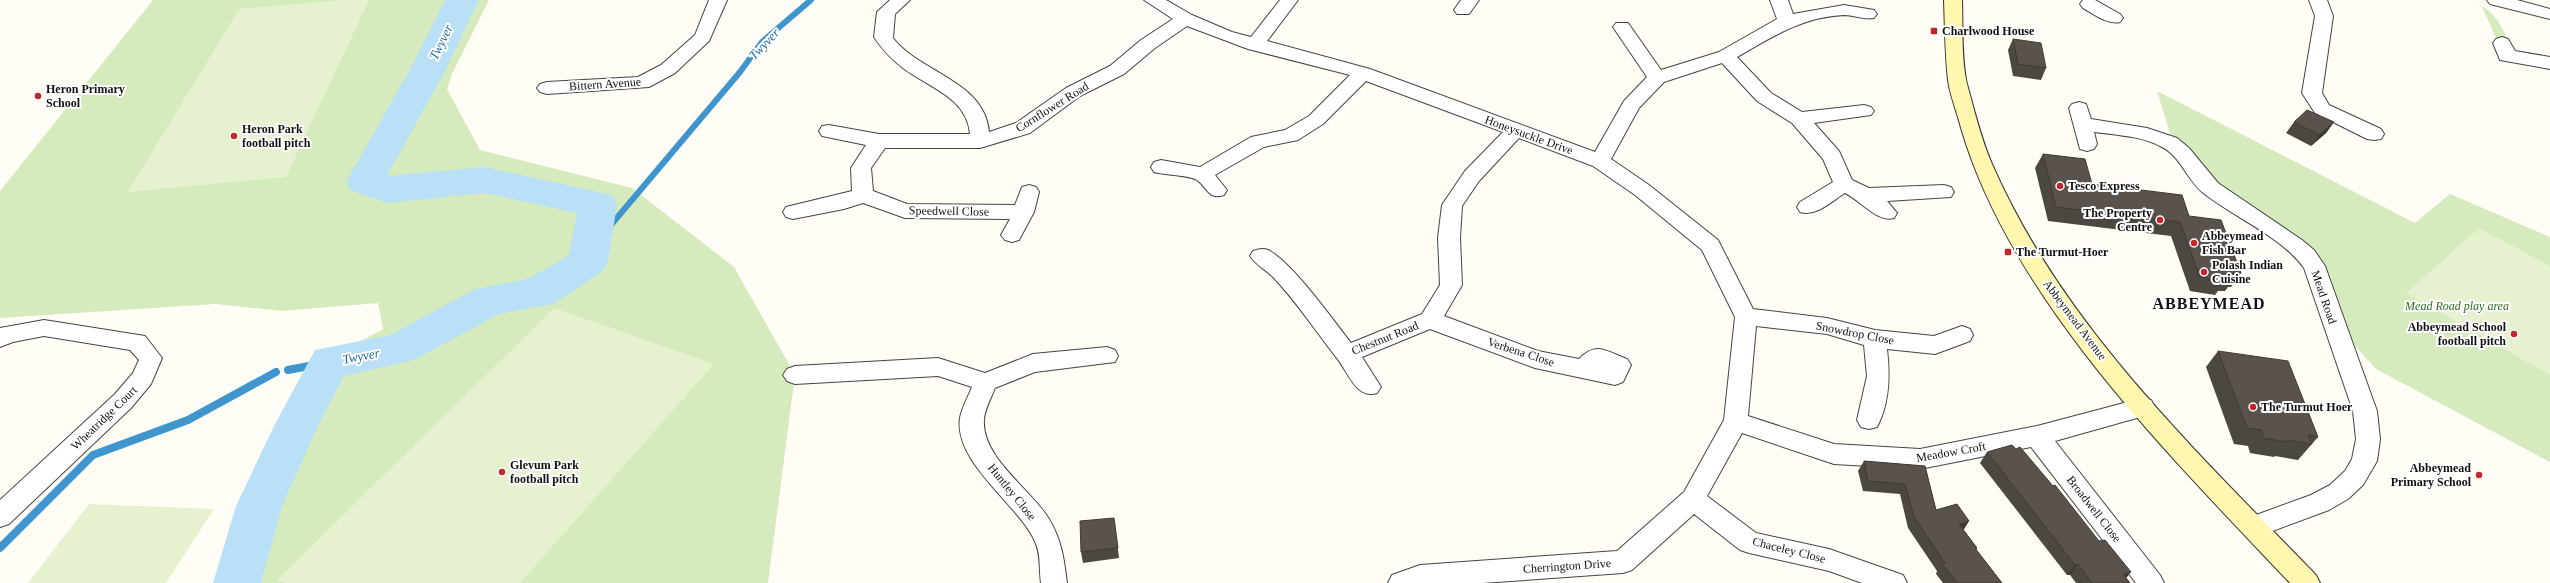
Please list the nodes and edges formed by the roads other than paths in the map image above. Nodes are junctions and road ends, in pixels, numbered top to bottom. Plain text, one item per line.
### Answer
1 (718, 0) edge
2 (901, 0) edge
3 (1153, 0) edge
4 (1289, 0) edge
5 (1779, 0) edge
6 (1953, 0) edge
7 (2318, 0) edge
8 (2496, 0) edge
9 (2090, 2) edge
10 (2534, 5) edge
11 (2072, 13) dead end
12 (1868, 14) dead end
13 (2550, 14) edge
14 (2114, 18) dead end
15 (1186, 19) junction
16 (1787, 21) junction
17 (1622, 27) dead end
18 (1255, 46) junction
19 (2507, 55) dead end
20 (1726, 56) junction
21 (2550, 63) edge
22 (1363, 73) junction
23 (1657, 78) junction
24 (547, 88) dead end
25 (1864, 111) dead end
26 (1799, 119) junction
27 (2083, 125) dead end
28 (1516, 130) junction
29 (829, 131) dead end
30 (2374, 134) dead end
31 (879, 141) junction
32 (980, 141) junction
33 (1600, 161) junction
34 (1161, 168) dead end
35 (1203, 174) junction
36 (1844, 184) junction
37 (1217, 190) dead end
38 (1029, 192) dead end
39 (1944, 192) dead end
40 (863, 195) junction
41 (1866, 195) junction
42 (1807, 207) dead end
43 (793, 212) dead end
44 (1024, 212) junction
45 (1887, 213) dead end
46 (1012, 235) dead end
47 (1261, 256) dead end
48 (1746, 317) junction
49 (1430, 320) junction
50 (1962, 335) dead end
51 (0, 338) edge
52 (1875, 339) junction
53 (1347, 354) junction
54 (1108, 356) dead end
55 (795, 375) dead end
56 (1615, 376) dead end
57 (986, 382) junction
58 (1369, 387) dead end
59 (2143, 407) junction
60 (1869, 420) dead end
61 (1736, 421) junction
62 (2037, 436) junction
63 (1693, 499) junction
64 (0, 516) edge
65 (2254, 527) junction
66 (1476, 578) edge
67 (1054, 583) edge
68 (1401, 583) edge
69 (1894, 583) edge
70 (2151, 583) edge
71 (2306, 583) edge

1 - 24 street, Bittern Avenue
2 - 32 street
3 - 15 street, Honeysuckle Drive
4 - 18 street
5 - 16 street
6 - 59 street, Abbeymead Avenue
7 - 30 street
8 - 10 street
9 - 11 street
9 - 14 street
10 - 13 street
12 - 16 street
15 - 18 street, Honeysuckle Drive
15 - 32 street, Cornflower Road
16 - 20 street
17 - 23 street
18 - 22 street, Honeysuckle Drive
19 - 21 street
20 - 23 street
20 - 26 street
22 - 28 street, Honeysuckle Drive
22 - 35 street
23 - 33 street
25 - 26 street
26 - 36 street
27 - 65 street, Mead Road
28 - 33 street, Honeysuckle Drive
28 - 49 street, Chestnut Road
29 - 31 street, Cornflower Road
31 - 32 street, Cornflower Road
31 - 40 street
33 - 48 street, Honeysuckle Drive
34 - 35 street
35 - 37 street
36 - 41 street
36 - 42 street
38 - 44 street
39 - 41 street
40 - 43 street
40 - 44 street, Speedwell Close
41 - 45 street
44 - 46 street
47 - 53 street, Chestnut Road
48 - 52 street, Snowdrop Close
48 - 61 street
49 - 53 street, Chestnut Road
49 - 56 street, Verbena Close
50 - 52 street, Snowdrop Close
51 - 64 street, Wheatridge Court
52 - 60 street
53 - 58 street
54 - 57 street
55 - 57 street
57 - 67 street, Huntley Close
59 - 62 street, Meadow Croft
59 - 65 street, Abbeymead Avenue
61 - 62 street, Meadow Croft
61 - 63 street, Cherrington Drive
62 - 70 street, Broadwell Close
63 - 66 street, Cherrington Drive
63 - 69 street, Chaceley Close
65 - 71 street, Abbeymead Avenue
66 - 68 street, Cherrington Drive

